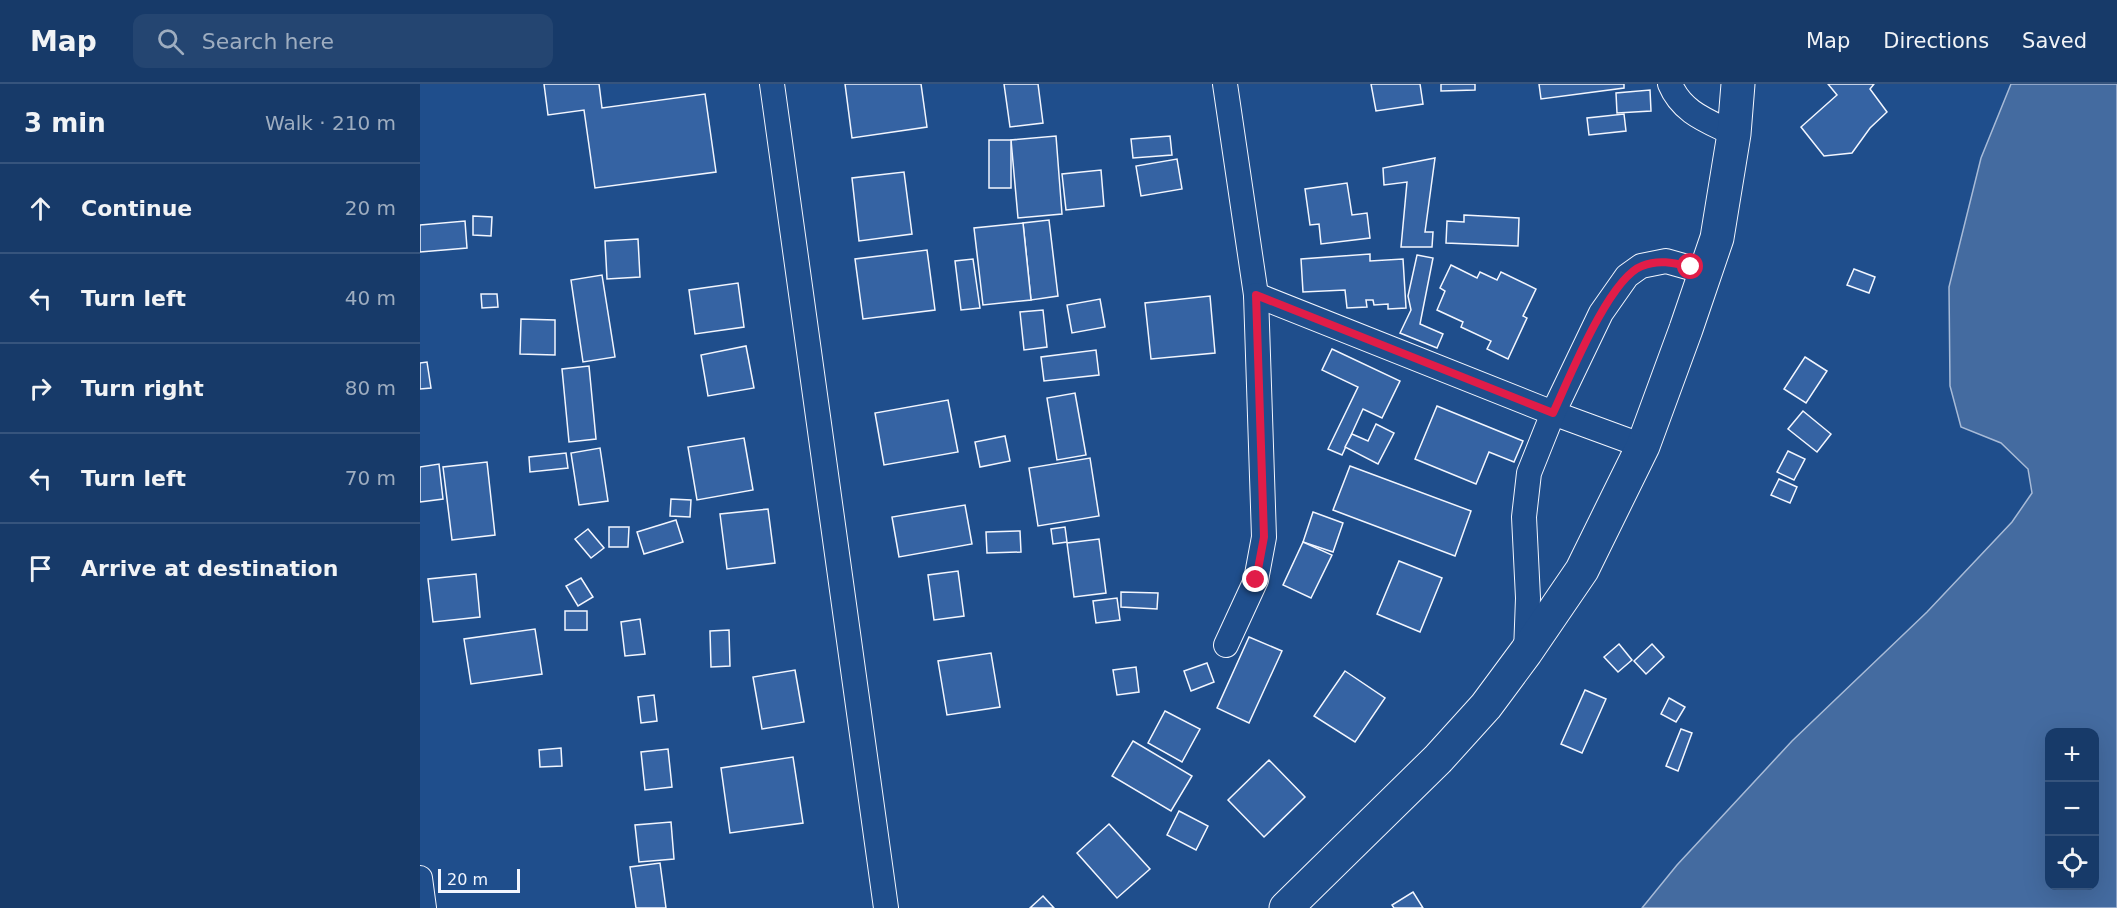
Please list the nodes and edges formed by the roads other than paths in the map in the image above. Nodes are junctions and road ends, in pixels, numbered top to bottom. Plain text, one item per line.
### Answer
1 (772, 84) edge
2 (1225, 84) edge
3 (1670, 84) edge
4 (1738, 84) edge
5 (1734, 134) junction
6 (1705, 272) junction
7 (1256, 295) junction
8 (1553, 413) junction
9 (1643, 446) junction
10 (1226, 645) dead end
11 (1526, 652) junction
12 (420, 878) edge
13 (424, 908) edge
14 (886, 908) edge
15 (1286, 908) edge

1 - 14 street
2 - 7 street
3 - 5 street
4 - 5 highway
5 - 6 highway
6 - 8 street
6 - 9 highway
7 - 8 street
7 - 10 street
8 - 9 street
8 - 11 street
9 - 11 highway
11 - 15 highway
12 - 13 street

